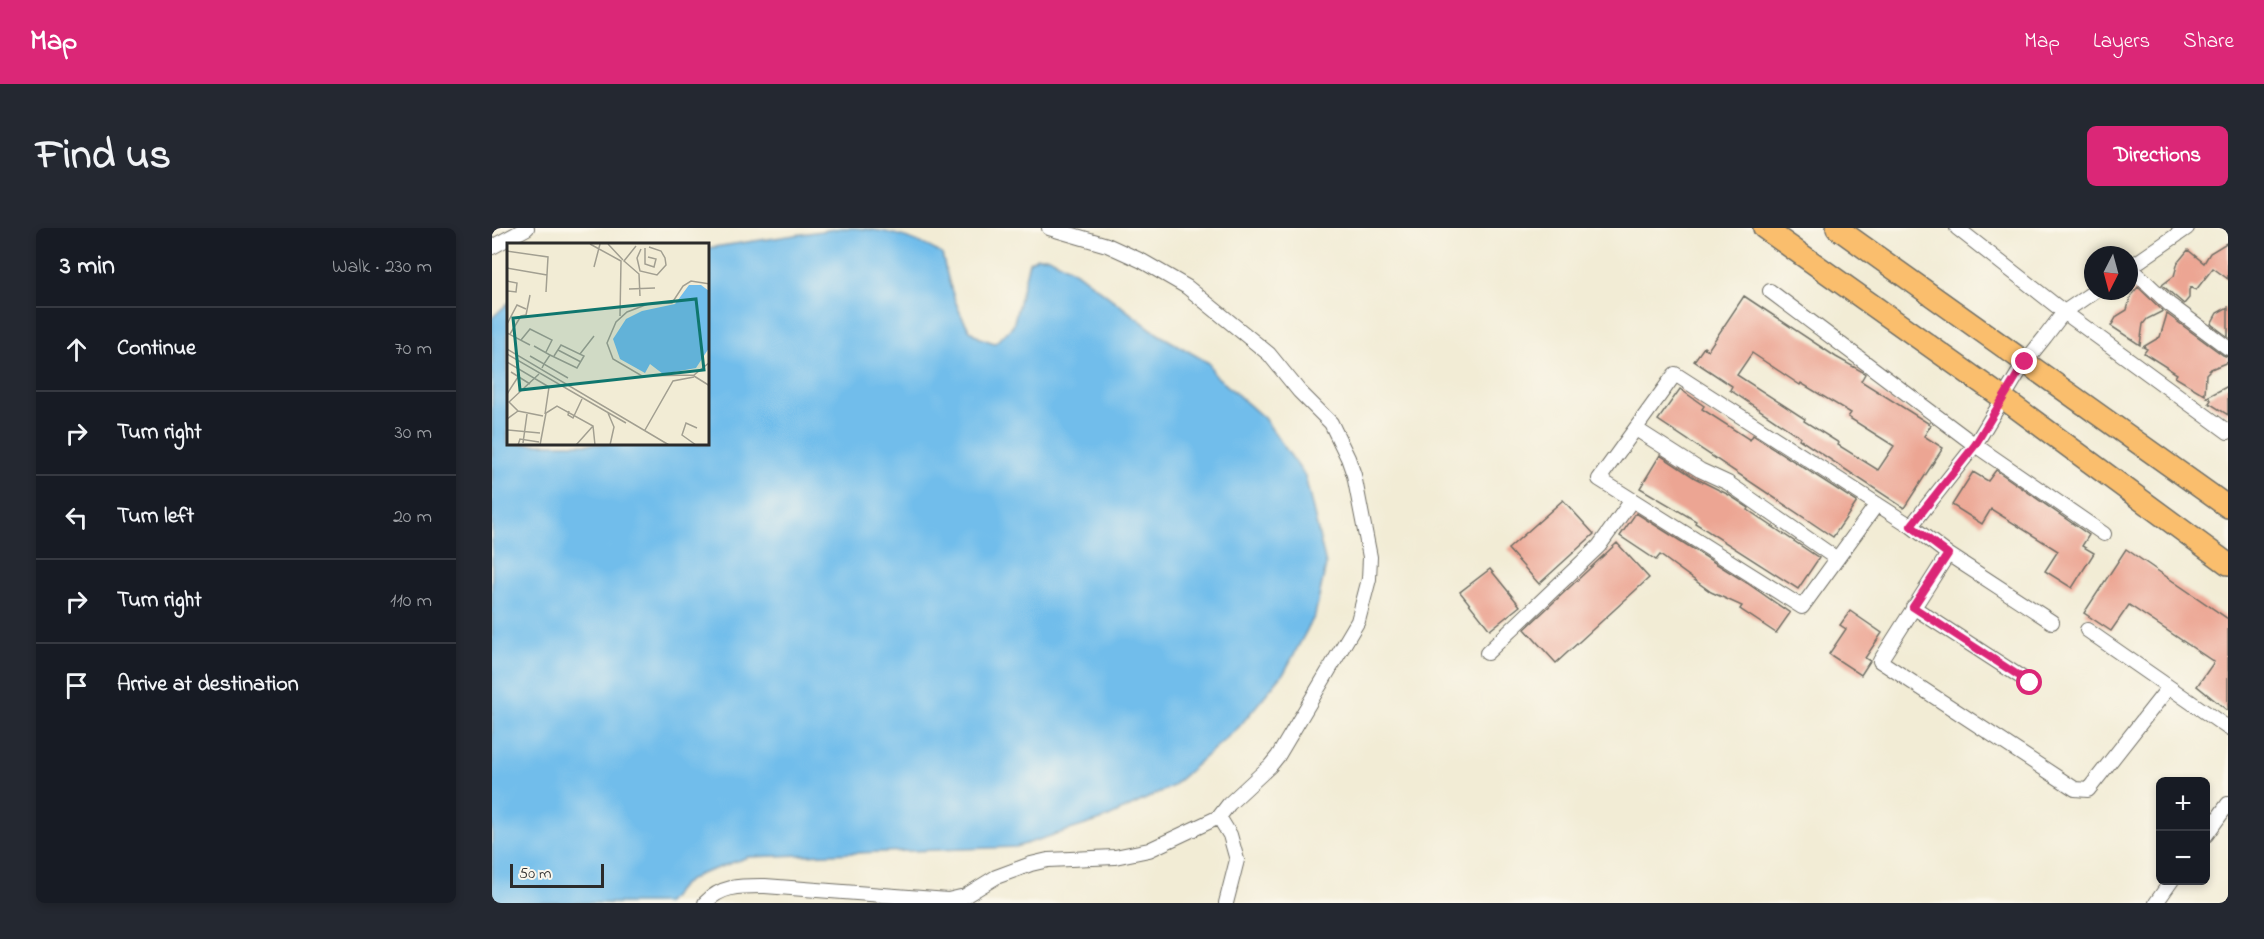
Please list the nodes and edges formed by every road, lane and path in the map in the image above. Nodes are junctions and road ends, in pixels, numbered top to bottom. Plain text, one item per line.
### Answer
1 (527, 228) edge
2 (1049, 228) edge
3 (1764, 228) edge
4 (1837, 228) edge
5 (1956, 228) edge
6 (2187, 228) edge
7 (492, 247) edge
8 (2138, 262) edge
9 (2138, 276) edge
10 (1770, 291) dead end
11 (2084, 298) edge
12 (2064, 312) junction
13 (2228, 348) edge
14 (2025, 362) junction
15 (2003, 398) junction
16 (1636, 429) junction
17 (2228, 432) edge
18 (1975, 445) junction
19 (1632, 500) junction
20 (1877, 504) junction
21 (2228, 507) edge
22 (1911, 526) junction
23 (2104, 534) dead end
24 (1948, 554) junction
25 (1837, 559) junction
26 (2228, 564) edge
27 (1913, 607) junction
28 (2052, 622) dead end
29 (2087, 630) dead end
30 (1487, 653) dead end
31 (2030, 683) dead end
32 (2169, 687) junction
33 (2228, 728) edge
34 (2228, 804) edge
35 (1219, 817) junction
36 (2207, 831) edge
37 (2169, 885) edge
38 (705, 903) edge
39 (1226, 903) edge
40 (2156, 903) edge

1 - 7 street
2 - 35 street
3 - 15 highway
4 - 14 highway
5 - 12 street
6 - 8 street
9 - 13 street
10 - 18 street
11 - 12 street
12 - 14 street
12 - 17 street
14 - 15 street
14 - 21 highway
15 - 18 street
15 - 26 highway
16 - 19 street
16 - 20 street
16 - 25 street
18 - 22 street
18 - 23 street
19 - 25 street
19 - 30 street
20 - 22 street
20 - 25 street
22 - 24 street
24 - 27 street
24 - 28 street
27 - 31 street
27 - 32 street
29 - 32 street
32 - 33 street
34 - 36 street
35 - 38 street
35 - 39 street
37 - 40 street

